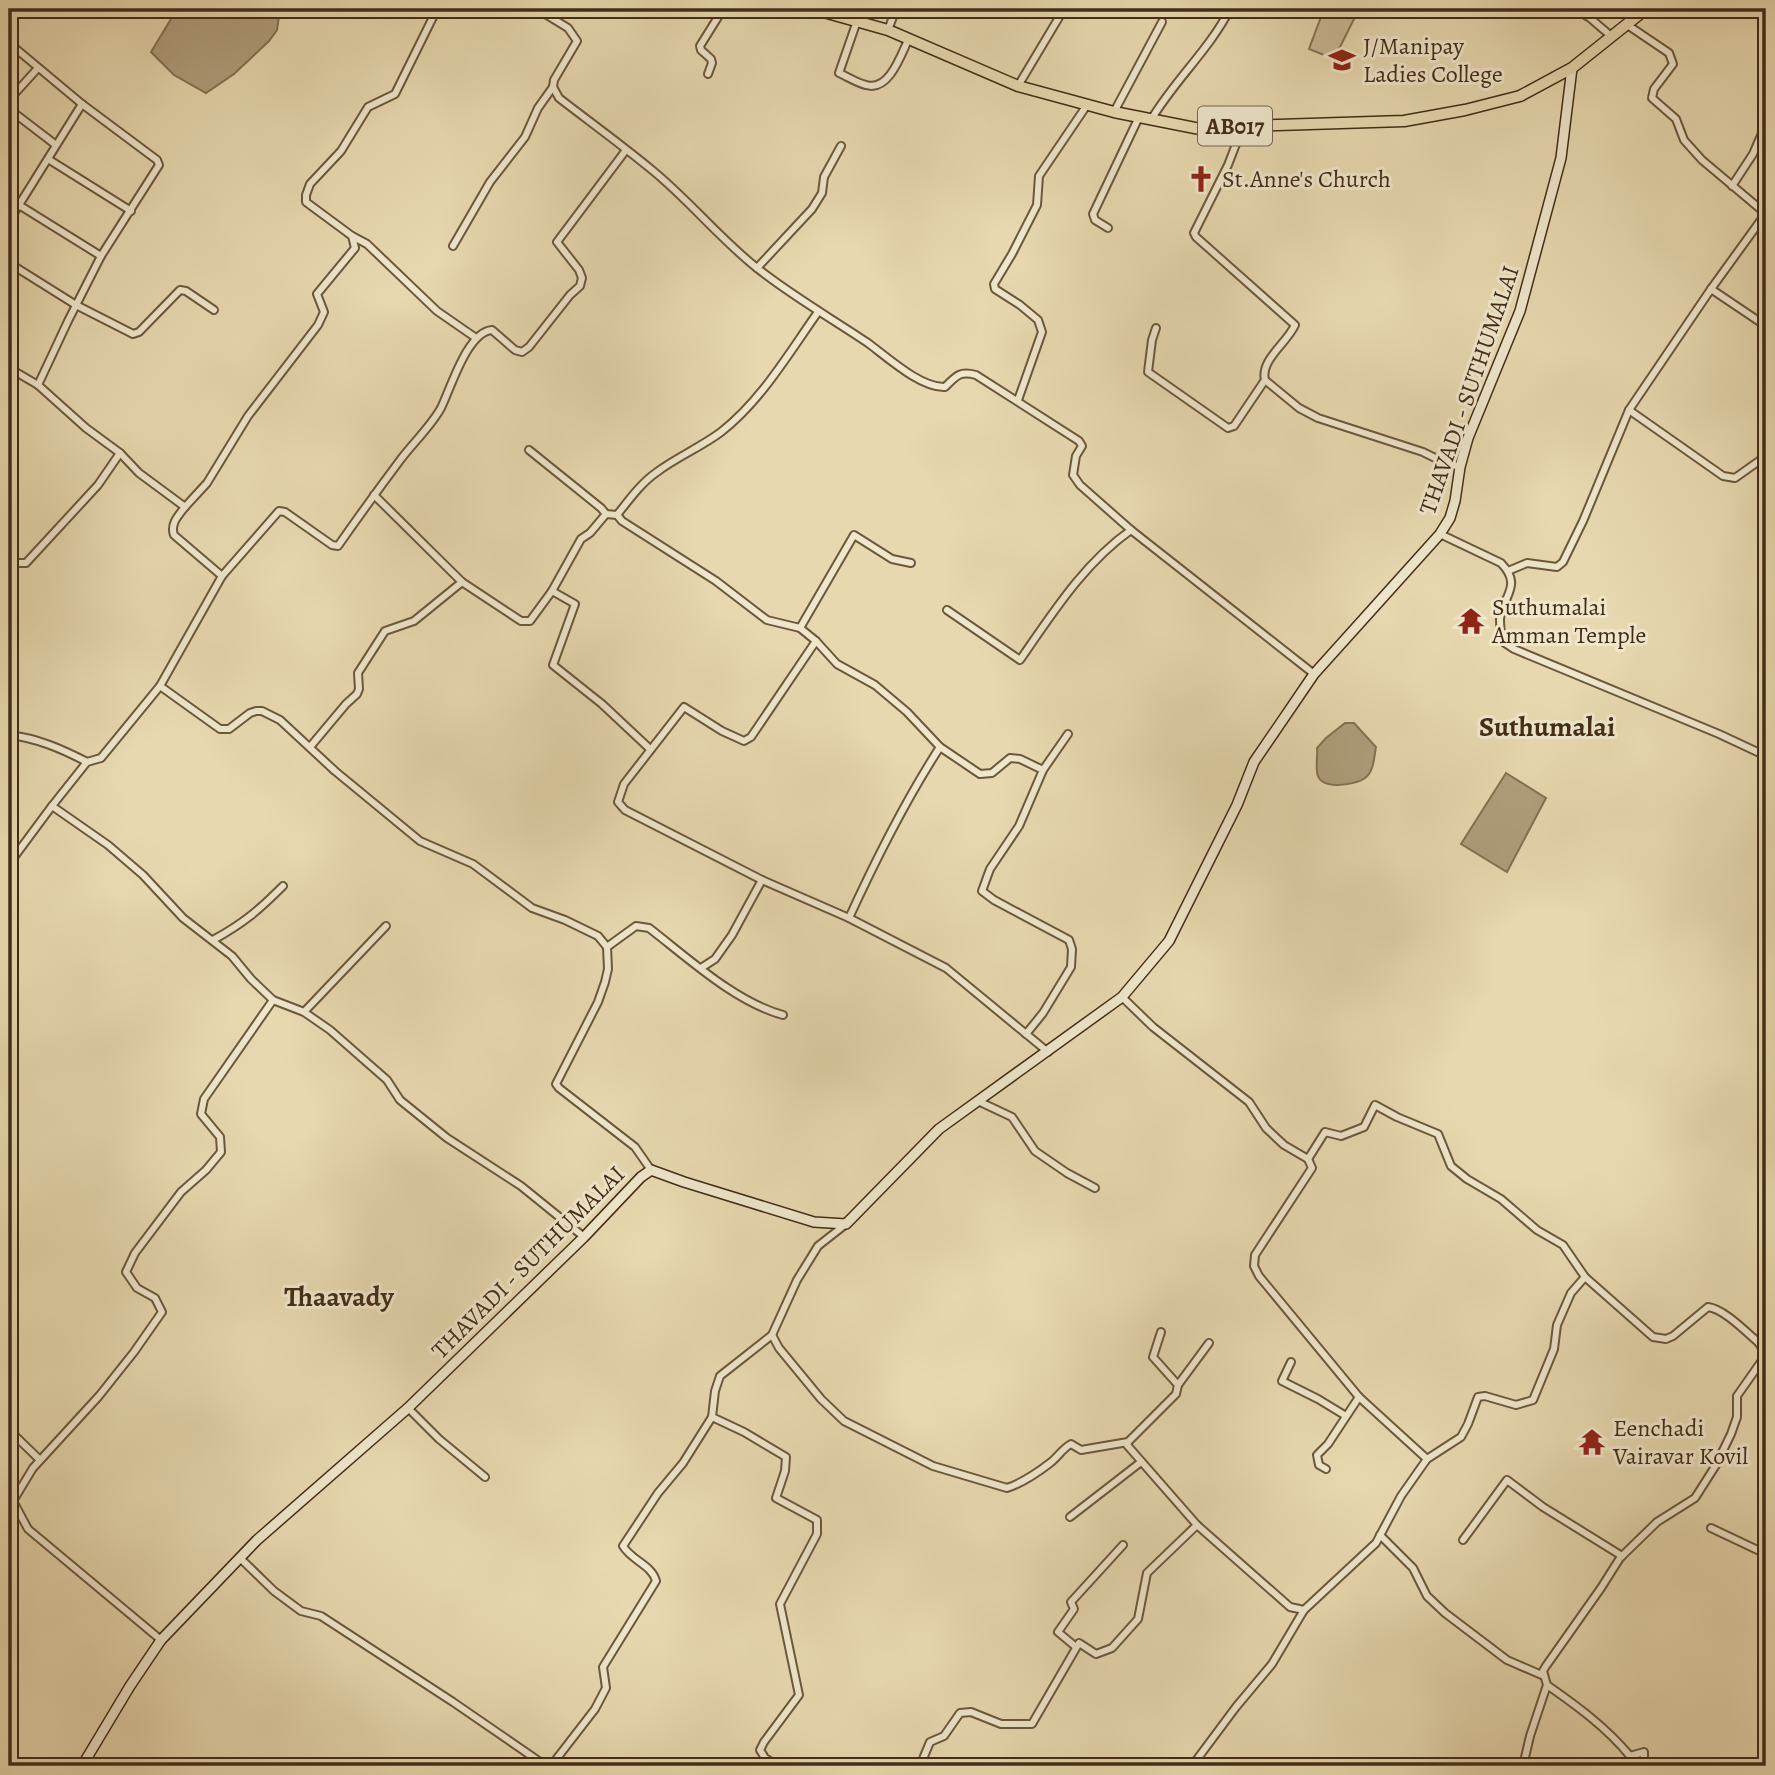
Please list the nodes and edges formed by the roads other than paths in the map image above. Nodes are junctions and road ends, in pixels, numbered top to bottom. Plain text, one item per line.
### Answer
1 (438, 9) edge
2 (598, 9) edge
3 (723, 9) edge
4 (813, 9) edge
5 (896, 9) edge
6 (1064, 9) edge
7 (1230, 9) edge
8 (1575, 9) edge
9 (1646, 9) edge
10 (540, 11) edge
11 (857, 21) junction
12 (1162, 22) dead end
13 (1626, 24) junction
14 (888, 30) junction
15 (1611, 36) junction
16 (909, 38) junction
17 (9, 43) edge
18 (38, 68) junction
19 (1572, 68) junction
20 (708, 74) dead end
21 (1018, 86) junction
22 (553, 87) junction
23 (9, 100) edge
24 (82, 104) junction
25 (1087, 105) junction
26 (9, 109) edge
27 (1114, 112) junction
28 (1139, 117) junction
29 (1152, 120) junction
30 (1766, 124) edge
31 (1244, 126) junction
32 (56, 145) junction
33 (841, 146) dead end
34 (626, 150) junction
35 (48, 159) junction
36 (1732, 186) junction
37 (19, 205) junction
38 (131, 211) junction
39 (1766, 213) edge
40 (9, 221) edge
41 (1108, 228) dead end
42 (352, 236) junction
43 (453, 246) dead end
44 (101, 256) junction
45 (9, 263) edge
46 (757, 268) junction
47 (1712, 289) junction
48 (76, 305) junction
49 (214, 310) dead end
50 (818, 312) junction
51 (1766, 326) edge
52 (1156, 328) dead end
53 (476, 338) junction
54 (9, 368) edge
55 (1265, 380) junction
56 (38, 385) junction
57 (1018, 400) junction
58 (1629, 410) junction
59 (529, 450) dead end
60 (120, 453) junction
61 (1766, 456) edge
62 (1460, 467) junction
63 (373, 495) junction
64 (184, 507) junction
65 (606, 514) junction
66 (617, 515) junction
67 (1130, 530) junction
68 (1440, 534) junction
69 (9, 559) edge
70 (911, 563) dead end
71 (1508, 571) junction
72 (222, 576) junction
73 (462, 582) junction
74 (552, 591) junction
75 (947, 610) dead end
76 (800, 628) junction
77 (816, 641) junction
78 (1314, 674) junction
79 (160, 686) junction
80 (1068, 734) dead end
81 (9, 735) edge
82 (310, 747) junction
83 (940, 747) junction
84 (650, 750) junction
85 (1766, 756) edge
86 (87, 762) junction
87 (1043, 770) junction
88 (52, 806) junction
89 (9, 864) edge
90 (762, 880) junction
91 (283, 886) dead end
92 (849, 918) junction
93 (386, 926) dead end
94 (213, 940) junction
95 (607, 947) junction
96 (701, 968) junction
97 (1122, 997) junction
98 (273, 1000) junction
99 (304, 1012) junction
100 (783, 1015) dead end
101 (1026, 1034) junction
102 (1048, 1052) junction
103 (978, 1101) junction
104 (1308, 1159) junction
105 (651, 1170) junction
106 (1095, 1188) dead end
107 (846, 1224) junction
108 (584, 1237) junction
109 (1585, 1277) junction
110 (1766, 1327) edge
111 (1161, 1332) dead end
112 (772, 1335) junction
113 (1758, 1342) junction
114 (1209, 1343) dead end
115 (1765, 1352) edge
116 (1291, 1362) dead end
117 (1178, 1385) junction
118 (1359, 1397) junction
119 (408, 1408) junction
120 (1346, 1416) junction
121 (712, 1417) junction
122 (9, 1430) edge
123 (1128, 1442) junction
124 (1427, 1459) junction
125 (40, 1460) junction
126 (1141, 1462) junction
127 (1326, 1469) dead end
128 (485, 1477) dead end
129 (1070, 1517) dead end
130 (1197, 1525) junction
131 (1711, 1528) dead end
132 (1380, 1535) junction
133 (1463, 1540) dead end
134 (1123, 1545) dead end
135 (1766, 1553) edge
136 (1622, 1556) junction
137 (240, 1558) junction
138 (1304, 1610) junction
139 (161, 1640) junction
140 (1076, 1647) junction
141 (1544, 1676) junction
142 (1547, 1685) junction
143 (82, 1766) edge
144 (549, 1766) edge
145 (778, 1766) edge
146 (919, 1766) edge
147 (1192, 1766) edge
148 (1522, 1766) edge
149 (1644, 1766) edge

1 - 42 street
2 - 10 street
3 - 20 street
4 - 11 main road, AB017
5 - 14 street
6 - 21 street
7 - 29 street
8 - 15 street
9 - 13 main road, AB017
10 - 22 street
11 - 14 main road, AB017
11 - 16 street
12 - 27 street
13 - 15 main road, AB017
13 - 36 street
14 - 16 main road, AB017
15 - 19 main road, AB017
16 - 21 main road, AB017
17 - 18 street
18 - 23 street
18 - 24 street
19 - 31 main road, AB017
19 - 62 main road, THAVADI - SUTHUMALAI
21 - 25 main road, AB017
22 - 34 street
22 - 43 street
24 - 32 street
24 - 38 street
25 - 27 main road, AB017
25 - 57 street
26 - 32 street
27 - 28 main road, AB017
28 - 29 main road, AB017
28 - 41 street
29 - 31 main road, AB017
30 - 36 street
31 - 55 street
32 - 35 street
33 - 46 street
34 - 46 street
34 - 53 street
35 - 37 street
35 - 38 street
36 - 39 street
37 - 40 street
37 - 44 street
38 - 44 street
39 - 47 street
42 - 53 street
42 - 64 street
44 - 48 street
45 - 48 street
46 - 50 street
47 - 51 street
47 - 58 street
48 - 49 street
48 - 56 street
50 - 57 street
50 - 66 street
52 - 55 street
53 - 63 street
54 - 56 street
55 - 62 street
56 - 60 street
57 - 67 street
58 - 61 street
58 - 71 street
59 - 65 street
60 - 64 street
60 - 69 street
62 - 68 main road, THAVADI - SUTHUMALAI
63 - 72 street
63 - 73 street
64 - 72 street
65 - 66 street
65 - 74 street
66 - 76 street
67 - 75 street
67 - 78 street
68 - 71 street
68 - 78 main road, THAVADI - SUTHUMALAI
70 - 76 street
71 - 85 street
72 - 79 street
73 - 74 street
73 - 82 street
74 - 84 street
76 - 77 street
77 - 83 street
77 - 84 street
78 - 97 main road, THAVADI - SUTHUMALAI
79 - 82 street
79 - 86 street
80 - 87 street
81 - 86 street
82 - 95 street
83 - 87 street
83 - 92 street
84 - 90 street
86 - 88 street
87 - 101 street
88 - 89 street
88 - 94 street
90 - 92 street
90 - 96 street
91 - 94 street
92 - 101 street
93 - 99 street
94 - 98 street
95 - 96 street
95 - 105 street
96 - 100 street
97 - 102 main road, THAVADI - SUTHUMALAI
97 - 104 street
98 - 99 street
98 - 125 street
99 - 108 street
101 - 102 street
102 - 103 main road, THAVADI - SUTHUMALAI
103 - 106 street
103 - 107 main road, THAVADI - SUTHUMALAI
104 - 109 street
104 - 118 street
105 - 107 main road, THAVADI - SUTHUMALAI
105 - 108 main road, THAVADI - SUTHUMALAI
107 - 112 street
108 - 119 main road, THAVADI - SUTHUMALAI
109 - 113 street
109 - 124 street
110 - 113 street
111 - 117 street
112 - 121 street
112 - 123 street
113 - 115 street
114 - 117 street
115 - 136 street
116 - 120 street
117 - 123 street
118 - 120 street
118 - 124 street
119 - 128 street
119 - 137 main road, THAVADI - SUTHUMALAI
120 - 127 street
121 - 144 street
121 - 145 street
122 - 125 street
123 - 126 street
124 - 132 street
125 - 139 street
126 - 129 street
126 - 130 street
130 - 138 street
130 - 140 street
131 - 135 street
132 - 138 street
132 - 141 street
133 - 136 street
134 - 140 street
136 - 141 street
137 - 139 main road, THAVADI - SUTHUMALAI
137 - 144 street
138 - 147 street
139 - 143 main road, THAVADI - SUTHUMALAI
140 - 146 street
141 - 142 street
142 - 148 street
142 - 149 street

